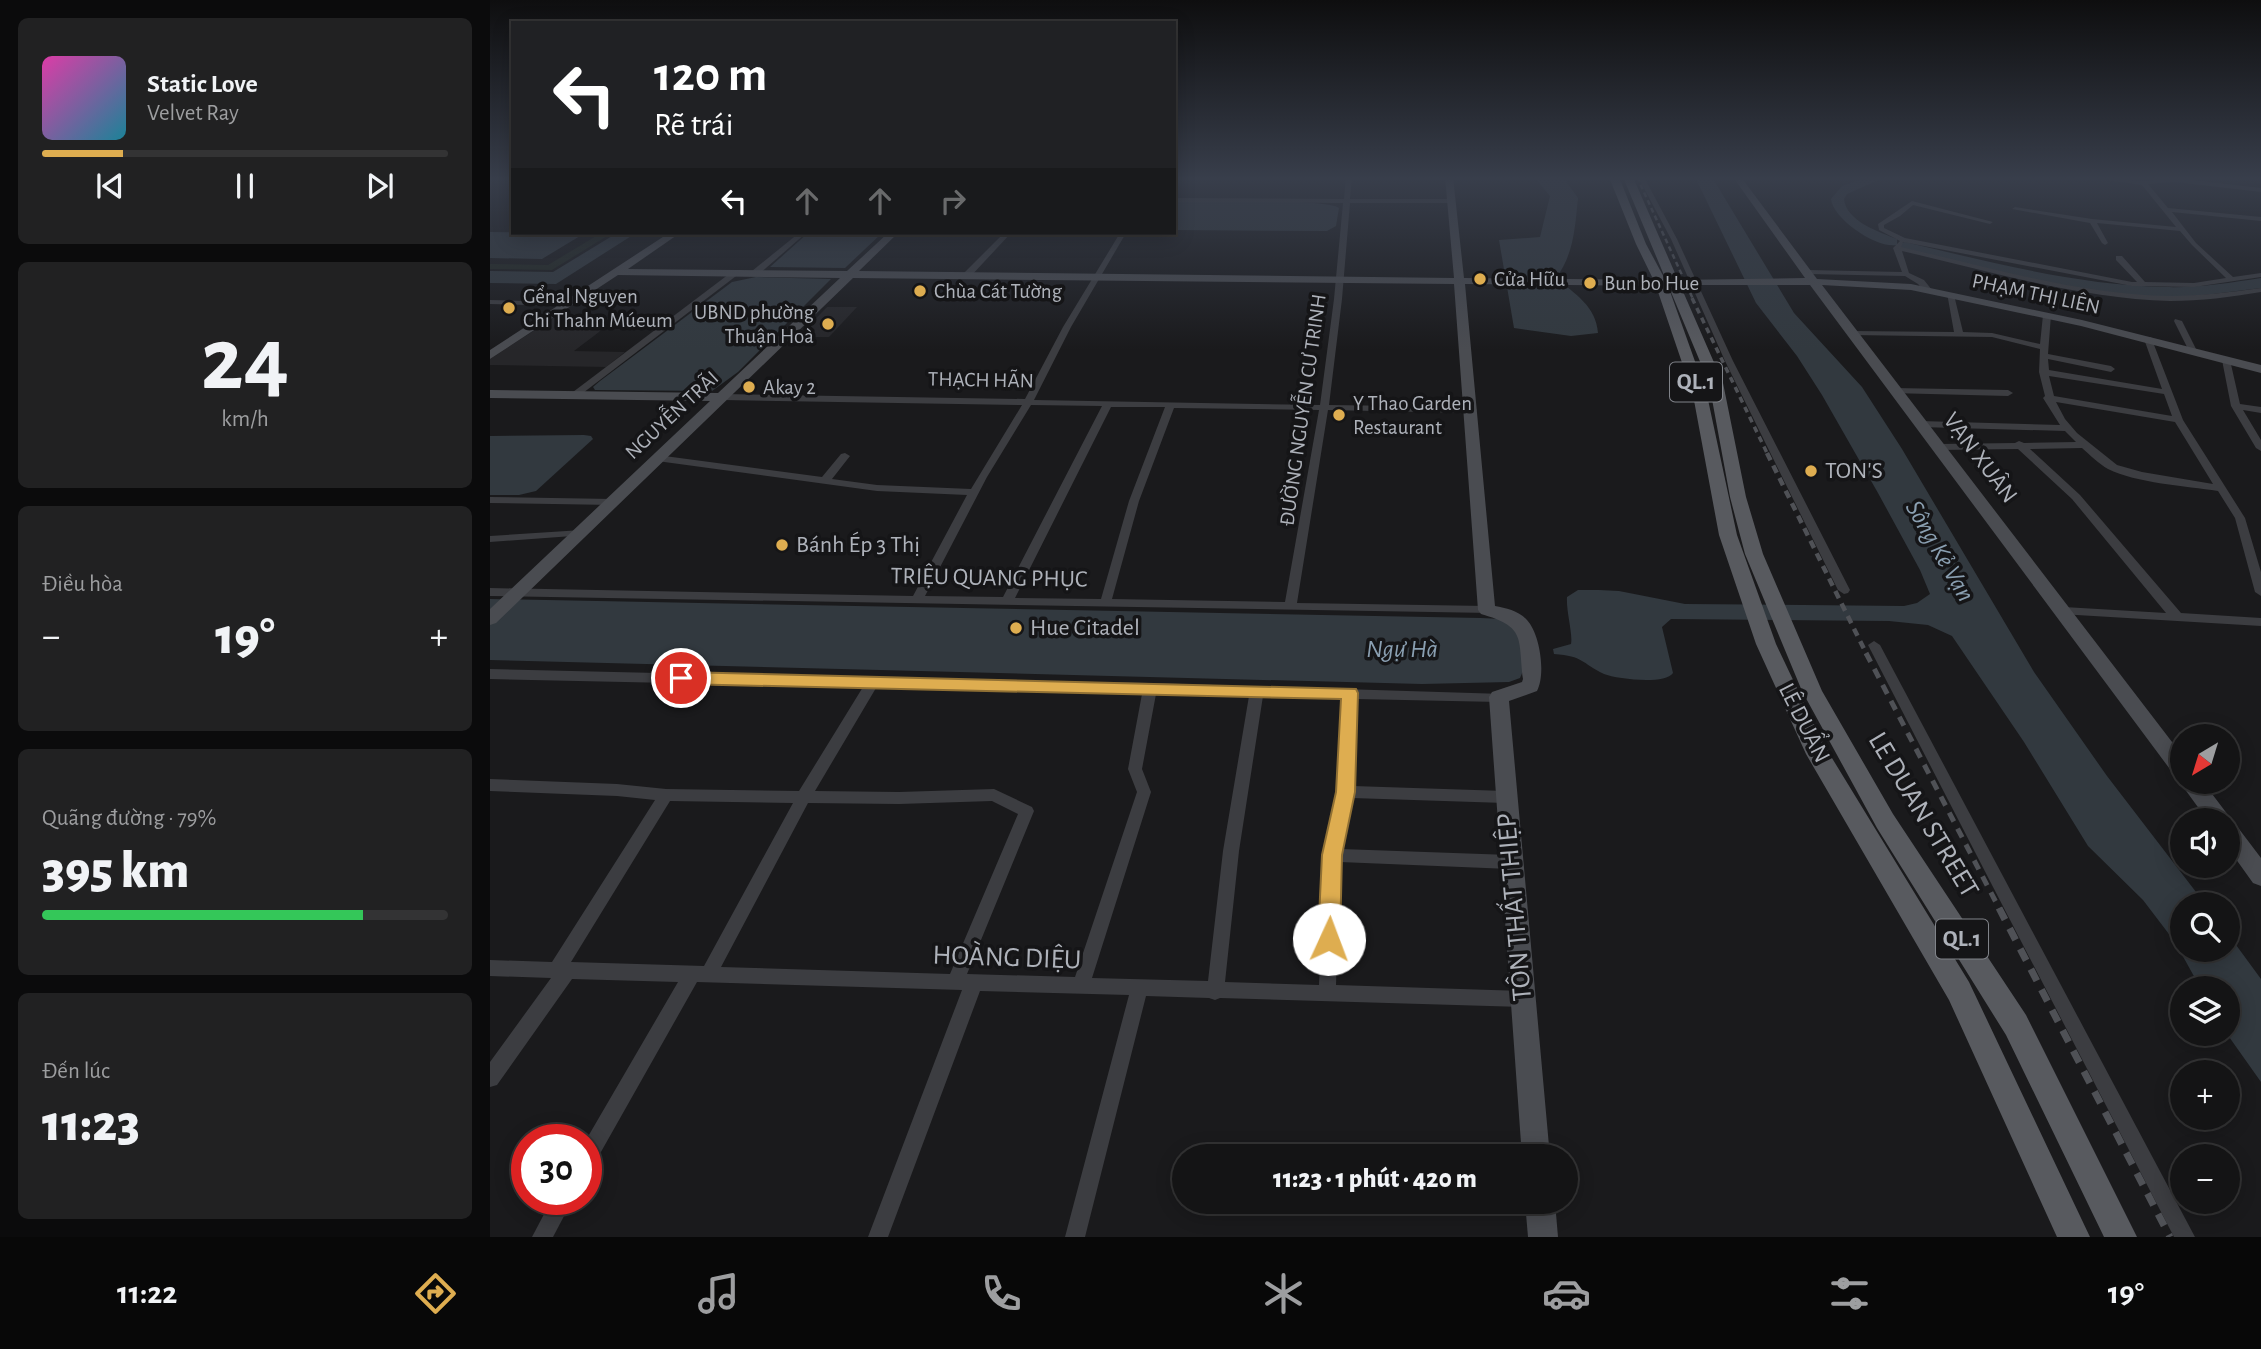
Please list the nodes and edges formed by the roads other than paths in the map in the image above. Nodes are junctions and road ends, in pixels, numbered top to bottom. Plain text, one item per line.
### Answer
1 (672, 235) edge
2 (801, 235) edge
3 (891, 235) edge
4 (1006, 235) edge
5 (1122, 235) edge
6 (1343, 235) edge
7 (1455, 235) edge
8 (1643, 235) edge
9 (1649, 235) edge
10 (1672, 235) edge
11 (1780, 235) edge
12 (1889, 235) edge
13 (2100, 235) edge
14 (2187, 235) edge
15 (1903, 240) junction
16 (2105, 243) dead end
17 (1898, 248) junction
18 (2119, 258) dead end
19 (615, 272) junction
20 (736, 273) junction
21 (755, 273) junction
22 (850, 274) junction
23 (1906, 274) junction
24 (967, 275) junction
25 (1099, 276) junction
26 (1811, 276) junction
27 (2259, 276) edge
28 (1340, 278) junction
29 (1459, 279) junction
30 (2231, 279) junction
31 (1691, 281) junction
32 (1667, 283) junction
33 (2144, 285) junction
34 (1928, 290) junction
35 (2261, 290) edge
36 (1950, 295) junction
37 (490, 302) edge
38 (567, 304) junction
39 (2047, 315) junction
40 (2178, 321) dead end
41 (1851, 333) junction
42 (1959, 334) junction
43 (2148, 339) junction
44 (2193, 351) junction
45 (2045, 352) junction
46 (490, 355) edge
47 (2226, 360) junction
48 (2111, 369) dead end
49 (2261, 369) edge
50 (2043, 372) junction
51 (1894, 391) junction
52 (2166, 392) junction
53 (2008, 393) dead end
54 (490, 394) edge
55 (576, 394) junction
56 (1700, 395) junction
57 (1719, 396) junction
58 (723, 397) junction
59 (2048, 398) junction
60 (1028, 402) junction
61 (1108, 403) junction
62 (1171, 404) junction
63 (2236, 406) junction
64 (1324, 407) junction
65 (1472, 410) junction
66 (2261, 411) edge
67 (2178, 420) junction
68 (1920, 424) junction
69 (2068, 428) junction
70 (2019, 444) junction
71 (2084, 445) junction
72 (1939, 447) junction
73 (2261, 448) edge
74 (845, 456) dead end
75 (657, 458) junction
76 (824, 482) junction
77 (2223, 489) junction
78 (975, 492) junction
79 (490, 500) edge
80 (613, 502) junction
81 (582, 533) junction
82 (490, 539) edge
83 (1844, 590) dead end
84 (490, 592) edge
85 (2261, 592) edge
86 (515, 595) junction
87 (918, 597) junction
88 (1008, 600) junction
89 (1106, 601) junction
90 (1291, 606) junction
91 (1487, 610) junction
92 (2064, 611) junction
93 (2176, 617) junction
94 (490, 619) edge
95 (2261, 622) edge
96 (1874, 645) dead end
97 (1794, 646) joint
98 (490, 674) edge
99 (873, 681) junction
100 (1150, 688) junction
101 (1257, 691) junction
102 (1349, 693) junction
103 (1499, 697) junction
104 (2170, 754) edge
105 (490, 785) edge
106 (1346, 792) junction
107 (666, 795) junction
108 (804, 796) junction
109 (1505, 797) junction
110 (2240, 847) edge
111 (1332, 855) junction
112 (1510, 862) junction
113 (2261, 876) edge
114 (490, 968) edge
115 (561, 971) junction
116 (699, 976) junction
117 (965, 982) junction
118 (1080, 987) junction
119 (1139, 989) junction
120 (1214, 992) junction
121 (1327, 994) junction
122 (1523, 999) junction
123 (490, 1078) edge
124 (602, 1133) edge
125 (1535, 1144) edge
126 (1541, 1214) edge
127 (555, 1215) edge
128 (542, 1237) edge
129 (878, 1237) edge
130 (1075, 1237) edge
131 (1543, 1237) edge
132 (2074, 1237) edge
133 (2121, 1237) edge
134 (2185, 1237) edge

1 - 19 street
2 - 21 street
3 - 22 street, NGUYỄN TRÃI
4 - 24 street
5 - 25 street
6 - 28 street, ĐƯỜNG NGUYỄN CƯ TRINH
7 - 29 street
8 - 32 main road, LÊ DUẨN / QL.1
9 - 32 main road, LÊ DUẨN / QL.1
10 - 31 street
11 - 26 street, VẠN XUÂN
12 - 15 street
13 - 16 street
14 - 30 street
15 - 17 street
15 - 33 street
17 - 23 street
17 - 35 street
18 - 33 street
19 - 20 street, PHẠM THỊ LIÊN
19 - 38 street
20 - 21 street, PHẠM THỊ LIÊN
20 - 55 street
21 - 22 street, PHẠM THỊ LIÊN
22 - 24 street, PHẠM THỊ LIÊN
22 - 58 street, NGUYỄN TRÃI
23 - 26 street
23 - 34 street
24 - 25 street, PHẠM THỊ LIÊN
25 - 28 street, PHẠM THỊ LIÊN
25 - 60 street
26 - 31 street, PHẠM THỊ LIÊN
26 - 34 street, PHẠM THỊ LIÊN
26 - 41 street, VẠN XUÂN
27 - 30 street
28 - 29 street, PHẠM THỊ LIÊN
28 - 64 street, ĐƯỜNG NGUYỄN CƯ TRINH
29 - 32 street, PHẠM THỊ LIÊN
29 - 65 street
30 - 33 street
31 - 32 street, PHẠM THỊ LIÊN
31 - 83 street
32 - 56 main road, LÊ DUẨN / QL.1
32 - 57 main road, LÊ DUẨN / QL.1
34 - 36 street, PHẠM THỊ LIÊN
36 - 39 street, PHẠM THỊ LIÊN
36 - 42 street
37 - 38 street
38 - 46 street
39 - 43 street, PHẠM THỊ LIÊN
39 - 45 street
40 - 44 street
41 - 42 street
41 - 51 street, VẠN XUÂN
42 - 45 street
43 - 44 street, PHẠM THỊ LIÊN
43 - 52 street
44 - 47 street, PHẠM THỊ LIÊN
45 - 48 street
45 - 50 street
47 - 49 street, PHẠM THỊ LIÊN
47 - 63 street
50 - 52 street
50 - 59 street
51 - 53 street
51 - 68 street, VẠN XUÂN
52 - 67 street
54 - 55 street, THẠCH HÃN
55 - 58 street, THẠCH HÃN
56 - 57 main road
56 - 132 main road, LÊ DUẨN / QL.1
57 - 97 main road, LÊ DUẨN / QL.1
58 - 60 street, THẠCH HÃN
58 - 75 street, NGUYỄN TRÃI
59 - 67 street
59 - 69 street
60 - 61 street, THẠCH HÃN
60 - 78 street
61 - 62 street, THẠCH HÃN
61 - 88 street
62 - 64 street, THẠCH HÃN
62 - 89 street
63 - 66 street
63 - 73 street
64 - 65 street, THẠCH HÃN
64 - 90 street, ĐƯỜNG NGUYỄN CƯ TRINH
65 - 91 street
67 - 77 street
68 - 69 street
68 - 72 street, VẠN XUÂN
69 - 71 street
70 - 71 street
70 - 72 street
70 - 93 street
71 - 77 street
72 - 92 street, VẠN XUÂN
74 - 76 street
75 - 76 street
75 - 80 street, NGUYỄN TRÃI
76 - 78 street
77 - 85 street
78 - 87 street
79 - 80 street
80 - 81 street, NGUYỄN TRÃI
81 - 82 street
81 - 86 street, NGUYỄN TRÃI
84 - 86 street, TRIỆU QUANG PHỤC
86 - 87 street, TRIỆU QUANG PHỤC
86 - 94 street, NGUYỄN TRÃI
87 - 88 street, TRIỆU QUANG PHỤC
88 - 89 street, TRIỆU QUANG PHỤC
89 - 90 street, TRIỆU QUANG PHỤC
90 - 91 street, TRIỆU QUANG PHỤC
91 - 103 street
92 - 93 street
92 - 104 street, VẠN XUÂN
93 - 95 street
96 - 134 street
97 - 133 main road, LE DUAN STREET / QL.1
98 - 99 street
99 - 100 street
99 - 108 street
100 - 101 street
100 - 118 street
101 - 102 street
101 - 120 street
102 - 103 street
102 - 106 street
103 - 109 street, TÔN THẤT THIỆP
105 - 107 street
106 - 109 street
106 - 111 street
107 - 108 street
107 - 115 street
108 - 116 street
108 - 117 street
109 - 112 street, TÔN THẤT THIỆP
110 - 113 street
111 - 112 street
111 - 121 street
112 - 122 street, TÔN THẤT THIỆP
114 - 115 street, HOÀNG DIỆU
115 - 116 street, HOÀNG DIỆU
115 - 123 street
116 - 117 street, HOÀNG DIỆU
116 - 124 street
117 - 118 street, HOÀNG DIỆU
117 - 129 street
118 - 119 street, HOÀNG DIỆU
119 - 120 street, HOÀNG DIỆU
119 - 130 street
120 - 121 street, HOÀNG DIỆU
121 - 122 street, HOÀNG DIỆU
122 - 125 street, TÔN THẤT THIỆP
126 - 131 street
127 - 128 street

